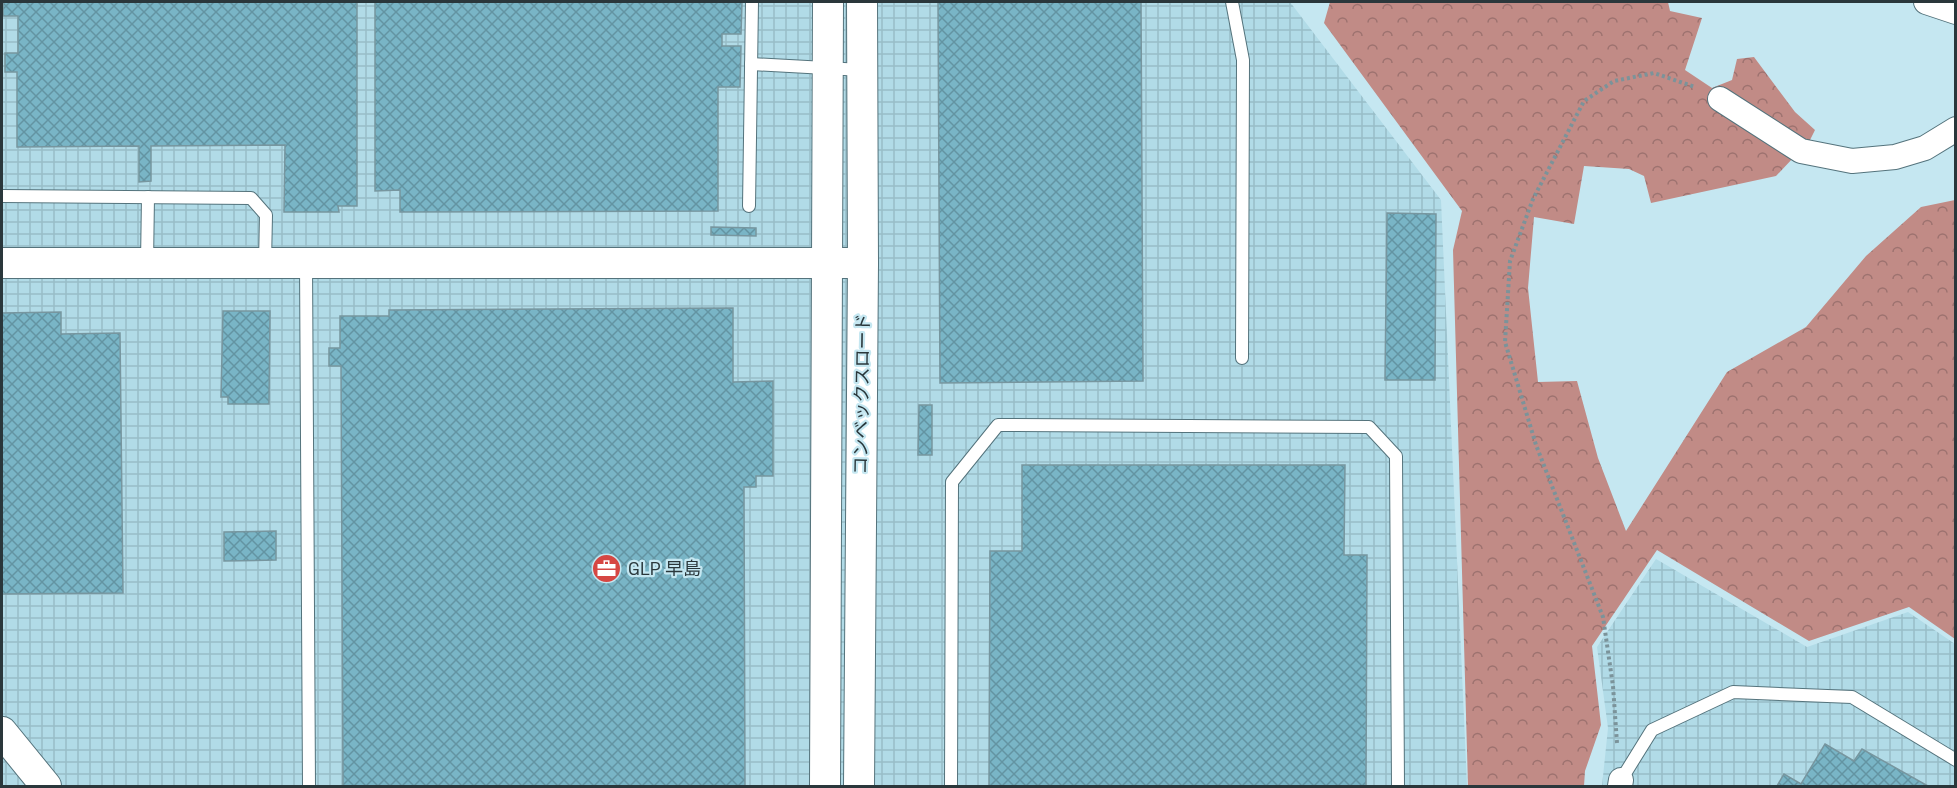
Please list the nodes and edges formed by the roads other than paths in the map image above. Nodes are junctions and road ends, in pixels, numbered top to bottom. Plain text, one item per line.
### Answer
1 (752, 2) edge
2 (828, 2) edge
3 (862, 2) edge
4 (1232, 2) edge
5 (1926, 2) edge
6 (1956, 12) edge
7 (751, 64) junction
8 (828, 68) junction
9 (862, 70) junction
10 (1720, 99) road end
11 (1956, 129) edge
12 (2, 196) edge
13 (148, 197) junction
14 (750, 206) dead end
15 (2, 263) edge
16 (147, 263) junction
17 (265, 263) junction
18 (306, 263) junction
19 (863, 263) junction
20 (827, 264) junction
21 (1242, 358) dead end
22 (2, 732) edge
23 (1956, 760) edge
24 (1620, 783) edge
25 (46, 786) edge
26 (309, 786) edge
27 (825, 786) edge
28 (859, 786) edge
29 (951, 786) edge
30 (1398, 786) edge

1 - 7 lane
2 - 8 street, コンベックスロード
3 - 9 street, コンベックスロード
4 - 21 lane
5 - 6 street
7 - 8 lane
7 - 14 lane
8 - 9 lane
8 - 20 street, コンベックスロード
9 - 19 street, コンベックスロード
10 - 11 street
12 - 13 lane
13 - 16 lane
13 - 17 lane
15 - 16 street
16 - 17 street
17 - 18 street
18 - 20 street
18 - 26 lane
19 - 20 street
19 - 28 street, コンベックスロード
20 - 27 street, コンベックスロード
22 - 25 street
23 - 24 lane
29 - 30 lane

